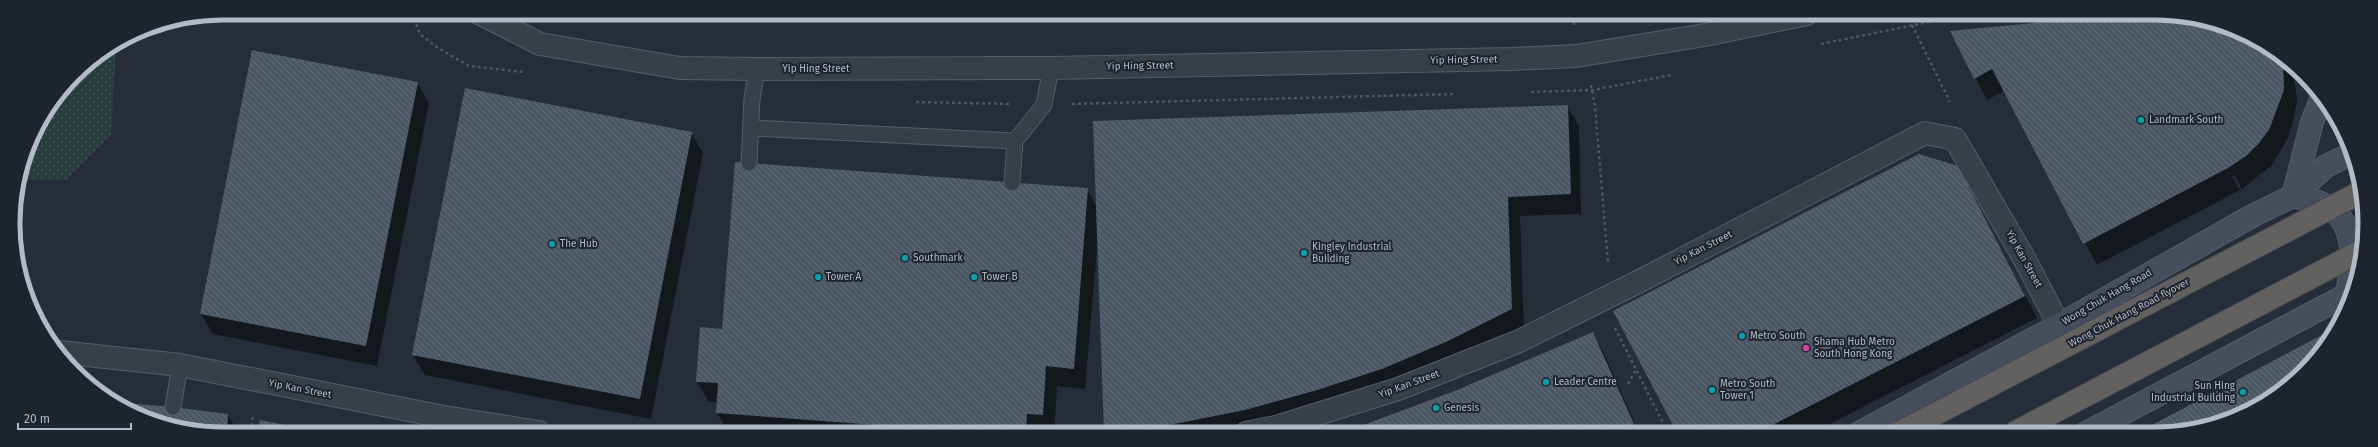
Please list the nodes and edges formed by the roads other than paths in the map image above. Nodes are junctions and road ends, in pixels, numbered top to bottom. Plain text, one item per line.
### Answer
1 (493, 20) edge
2 (1778, 20) edge
3 (1051, 68) junction
4 (757, 69) junction
5 (2319, 104) edge
6 (751, 128) junction
7 (1015, 142) junction
8 (2346, 156) edge
9 (749, 163) dead end
10 (1012, 183) dead end
11 (2356, 195) edge
12 (2293, 196) junction
13 (2355, 254) edge
14 (2351, 276) edge
15 (2345, 296) edge
16 (2059, 325) junction
17 (67, 353) edge
18 (180, 365) junction
19 (173, 406) dead end
20 (509, 427) edge
21 (1276, 427) edge
22 (1870, 427) edge
23 (1910, 427) edge
24 (2025, 427) edge
25 (2099, 427) edge

1 - 4 street, Yip Hing Street
2 - 3 street, Yip Hing Street
3 - 4 street, Yip Hing Street
3 - 7 lane
4 - 6 lane
5 - 12 main road
6 - 7 lane
6 - 9 lane
7 - 10 lane
8 - 12 main road, Wong Chuk Hang Road
11 - 23 highway, Wong Chuk Hang Road flyover, bridge
12 - 14 main road
12 - 16 main road, Wong Chuk Hang Road
13 - 24 highway, bridge
15 - 25 main road
16 - 21 street, Yip Kan Street
16 - 22 main road, Wong Chuk Hang Road
17 - 18 street, Yip Kan Street
18 - 19 lane
18 - 20 street, Yip Kan Street

